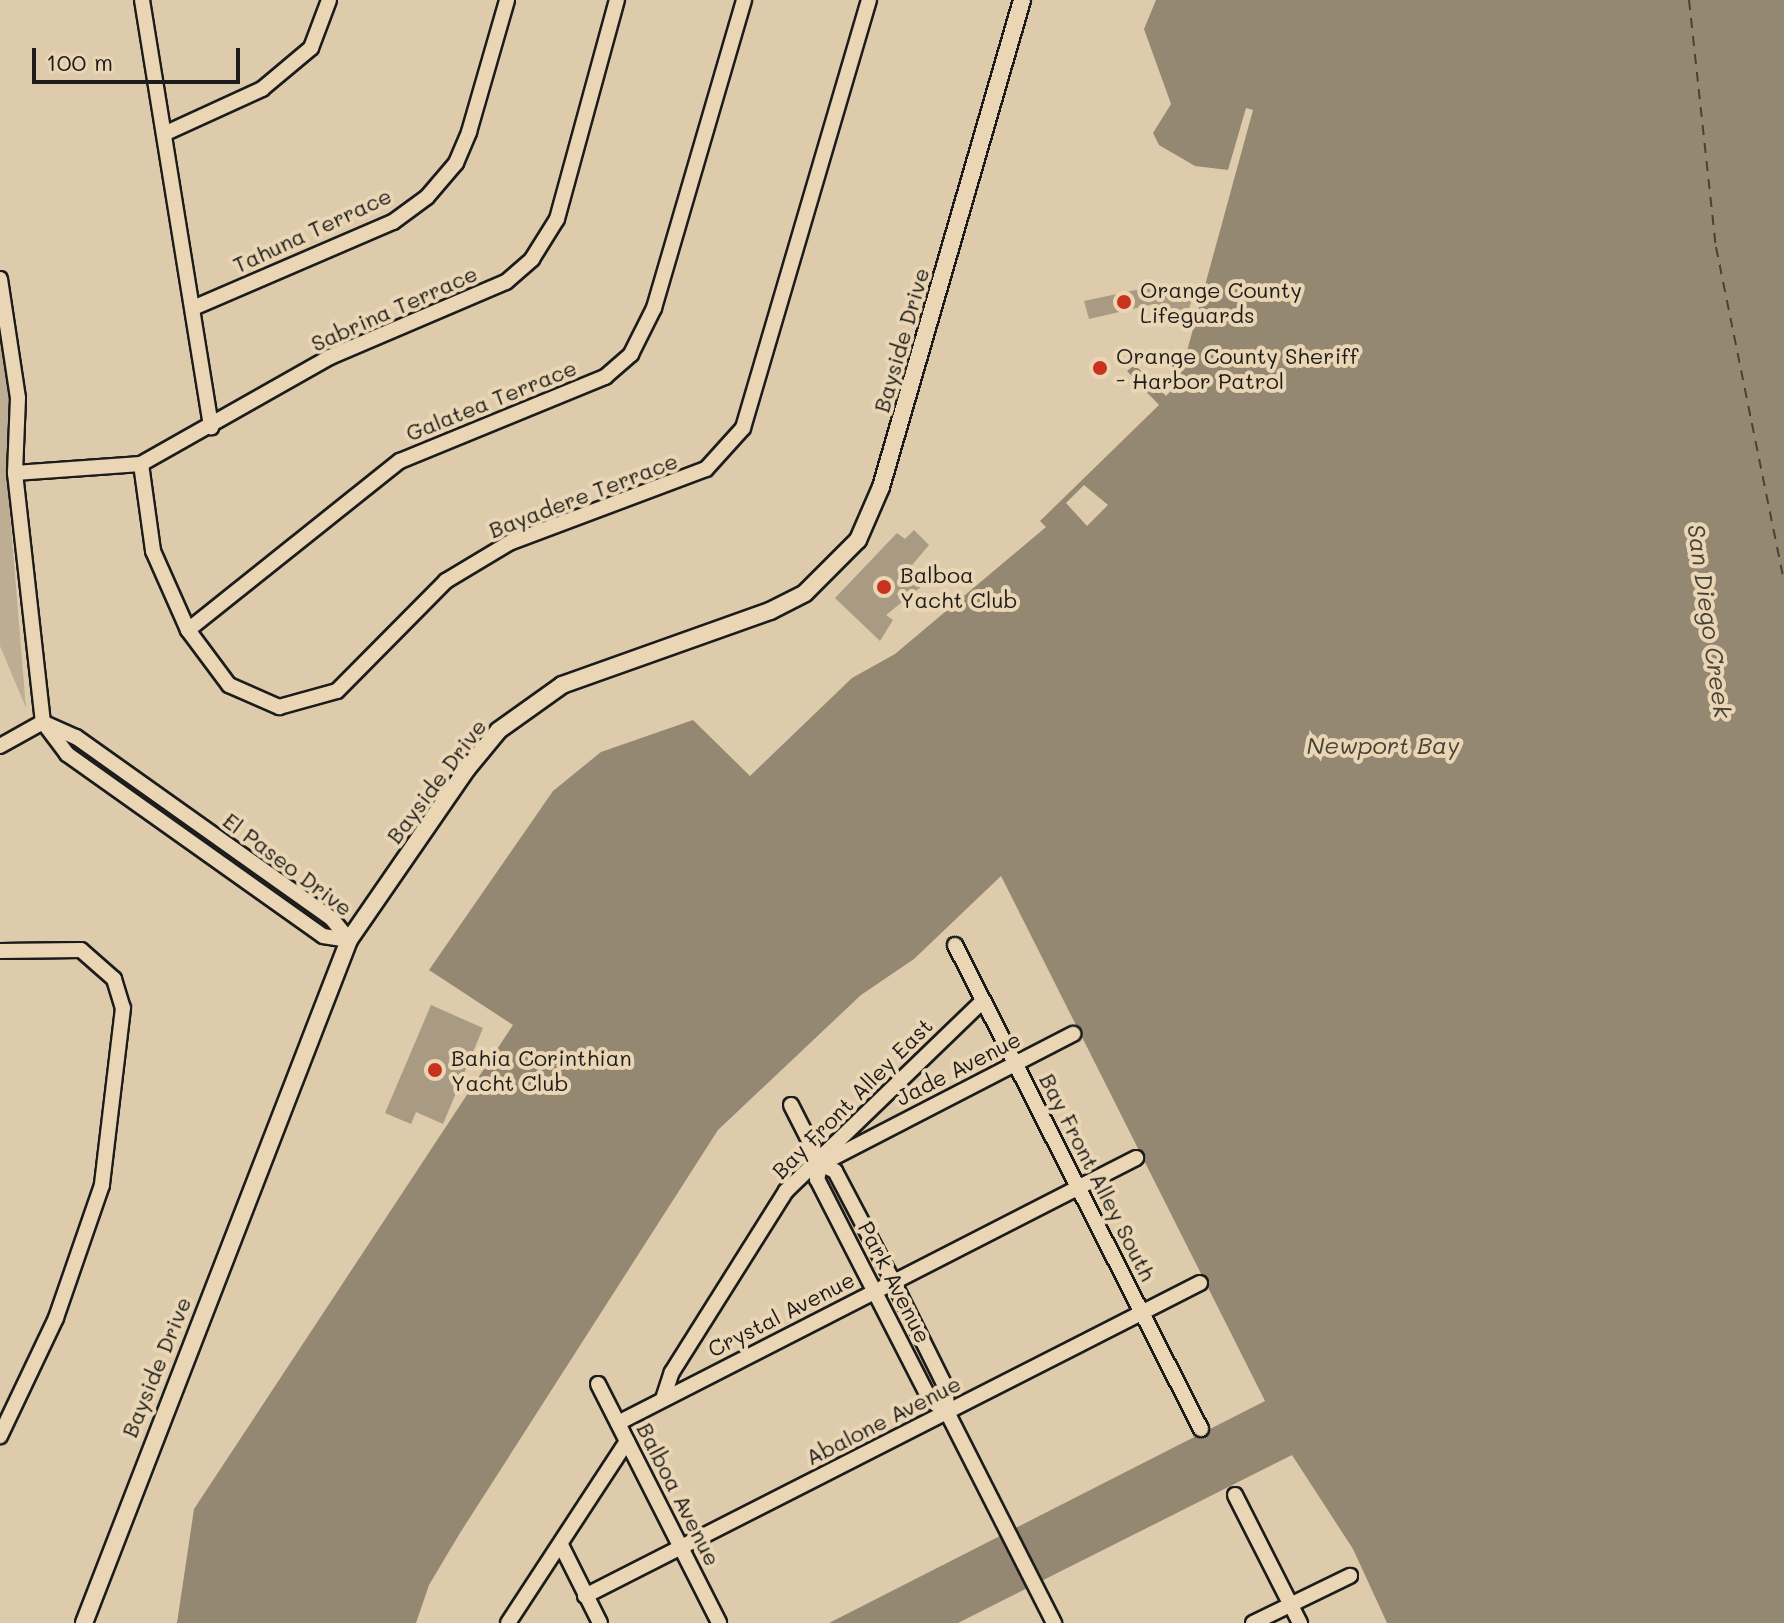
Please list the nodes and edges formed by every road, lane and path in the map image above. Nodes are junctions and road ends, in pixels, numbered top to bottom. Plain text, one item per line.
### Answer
1 (142, 0) edge
2 (329, 0) edge
3 (507, 0) edge
4 (617, 0) edge
5 (744, 0) edge
6 (869, 0) edge
7 (1022, 0) edge
8 (166, 133) junction
9 (0, 279) edge
10 (193, 308) junction
11 (211, 427) junction
12 (141, 464) junction
13 (15, 473) junction
14 (188, 630) junction
15 (43, 722) junction
16 (0, 746) edge
17 (349, 940) junction
18 (955, 945) dead end
19 (0, 951) edge
20 (983, 1001) junction
21 (1073, 1034) dead end
22 (1015, 1063) junction
23 (791, 1105) dead end
24 (1136, 1158) dead end
25 (820, 1161) junction
26 (1079, 1187) junction
27 (893, 1281) junction
28 (1200, 1283) dead end
29 (875, 1290) junction
30 (1143, 1312) junction
31 (598, 1384) dead end
32 (663, 1399) junction
33 (947, 1412) junction
34 (618, 1423) junction
35 (1201, 1429) dead end
36 (0, 1436) edge
37 (627, 1441) junction
38 (1235, 1495) dead end
39 (561, 1545) junction
40 (681, 1547) junction
41 (1350, 1576) dead end
42 (585, 1596) junction
43 (1291, 1604) junction
44 (84, 1623) edge
45 (508, 1623) edge
46 (600, 1623) edge
47 (719, 1623) edge
48 (1054, 1623) edge
49 (1253, 1623) edge
50 (1300, 1623) edge

1 - 8 street
2 - 8 street
3 - 10 street, Tahuna Terrace
4 - 11 street, Sabrina Terrace
5 - 14 street, Galatea Terrace
6 - 14 street, Bayadere Terrace
7 - 17 main road, Bayside Drive
8 - 10 street
9 - 13 street
10 - 11 street
11 - 12 street, Sabrina Terrace
12 - 13 street, Sabrina Terrace
12 - 14 street, Bayadere Terrace
13 - 15 street
15 - 16 street
15 - 17 street, El Paseo Drive
17 - 44 main road, Bayside Drive
18 - 20 street, Bay Front Alley South
19 - 36 street
20 - 22 street, Bay Front Alley South
20 - 25 street, Bay Front Alley East
21 - 22 street, Jade Avenue
22 - 25 street, Jade Avenue
22 - 26 street, Bay Front Alley South
23 - 25 street, Park Avenue
24 - 26 street, Crystal Avenue
25 - 27 street, Park Avenue
25 - 29 street, Park Avenue
25 - 32 street, Bay Front Alley East
26 - 27 street, Crystal Avenue
26 - 30 street, Bay Front Alley South
27 - 29 street, Crystal Avenue
27 - 33 street, Park Avenue
28 - 30 street, Abalone Avenue
29 - 32 street, Crystal Avenue
29 - 33 street, Park Avenue
30 - 33 street, Abalone Avenue
30 - 35 street, Bay Front Alley South
31 - 34 street, Balboa Avenue
32 - 34 street, Crystal Avenue
33 - 40 street, Abalone Avenue
33 - 48 street, Park Avenue
34 - 37 street, Balboa Avenue
37 - 39 street
37 - 40 street, Balboa Avenue
38 - 43 street
39 - 42 street
39 - 45 street
40 - 42 street, Abalone Avenue
40 - 47 street, Balboa Avenue
41 - 43 street
42 - 46 street
43 - 49 street
43 - 50 street

